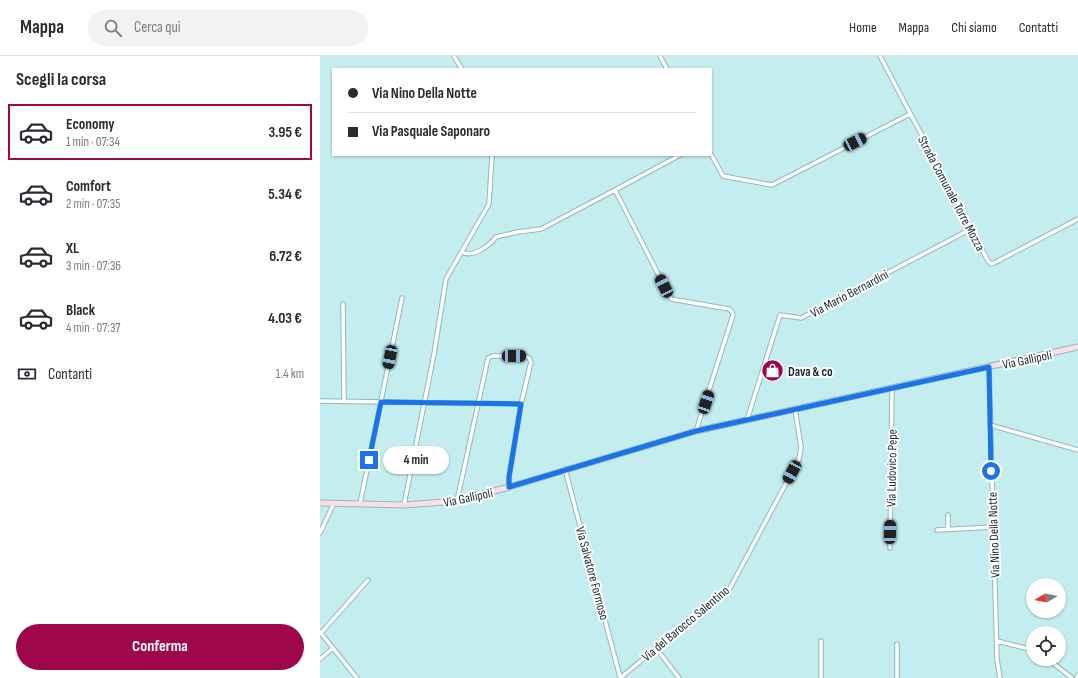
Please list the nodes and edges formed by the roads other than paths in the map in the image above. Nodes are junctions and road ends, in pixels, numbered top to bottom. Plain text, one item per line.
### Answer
1 (454, 56) edge
2 (660, 56) edge
3 (880, 56) edge
4 (461, 68) edge
5 (666, 68) edge
6 (910, 114) junction
7 (492, 156) edge
8 (678, 156) edge
9 (712, 156) edge
10 (615, 190) junction
11 (1078, 219) edge
12 (972, 229) junction
13 (462, 252) junction
14 (402, 298) dead end
15 (343, 304) dead end
16 (1078, 348) edge
17 (989, 367) junction
18 (892, 388) junction
19 (320, 401) edge
20 (344, 402) junction
21 (381, 402) junction
22 (424, 402) junction
23 (478, 404) junction
24 (521, 404) junction
25 (795, 409) junction
26 (747, 420) junction
27 (990, 425) junction
28 (696, 431) junction
29 (1078, 450) edge
30 (565, 469) junction
31 (509, 487) junction
32 (457, 501) junction
33 (320, 503) edge
34 (334, 503) junction
35 (360, 504) junction
36 (404, 505) junction
37 (948, 515) dead end
38 (993, 527) junction
39 (948, 529) junction
40 (937, 530) dead end
41 (320, 533) edge
42 (890, 548) dead end
43 (368, 580) dead end
44 (320, 632) edge
45 (821, 641) dead end
46 (997, 641) junction
47 (897, 644) dead end
48 (333, 648) junction
49 (656, 648) junction
50 (1026, 648) edge
51 (320, 658) edge
52 (1057, 666) edge
53 (1078, 675) edge
54 (356, 678) edge
55 (620, 678) edge
56 (679, 678) edge
57 (821, 678) edge
58 (897, 678) edge
59 (1000, 678) edge
60 (1072, 678) edge
61 (1077, 678) edge

1 - 4 street
2 - 5 street
3 - 6 street, Strada Comunale Torre Mozza
6 - 9 street
6 - 12 street, Strada Comunale Torre Mozza
7 - 13 street
8 - 10 street
10 - 13 street
10 - 28 street
11 - 12 street, Strada Comunale Torre Mozza
12 - 26 street, Via Mario Bernardini
13 - 22 street
14 - 21 street
15 - 20 street
16 - 17 main road, Via Gallipoli
17 - 18 main road, Via Gallipoli
17 - 27 street, Via Nino Della Notte
18 - 25 main road, Via Gallipoli
18 - 42 street, Via Ludovico Pepe
19 - 20 street
20 - 21 street
21 - 22 street
21 - 35 street
22 - 23 street
22 - 36 street
23 - 24 street
23 - 24 street
23 - 32 street
24 - 31 street
25 - 26 main road, Via Gallipoli
25 - 49 street, Via del Barocco Salentino
26 - 28 main road, Via Gallipoli
27 - 29 street
27 - 38 street, Via Nino Della Notte
28 - 30 main road, Via Gallipoli
30 - 31 main road, Via Gallipoli
30 - 55 street, Via Salvatore Formoso
31 - 32 main road, Via Gallipoli
32 - 36 main road, Via Gallipoli
33 - 34 main road, Via Gallipoli
34 - 35 main road, Via Gallipoli
34 - 41 street
35 - 36 main road, Via Gallipoli
37 - 39 street
38 - 39 street
38 - 46 street, Via Nino Della Notte
39 - 40 street
43 - 44 street
44 - 48 street
45 - 57 street
46 - 50 street
46 - 59 street, Via Nino Della Notte
47 - 58 street
48 - 51 street
48 - 54 street
49 - 55 street, Via del Barocco Salentino
49 - 56 street
52 - 60 street
53 - 61 street

